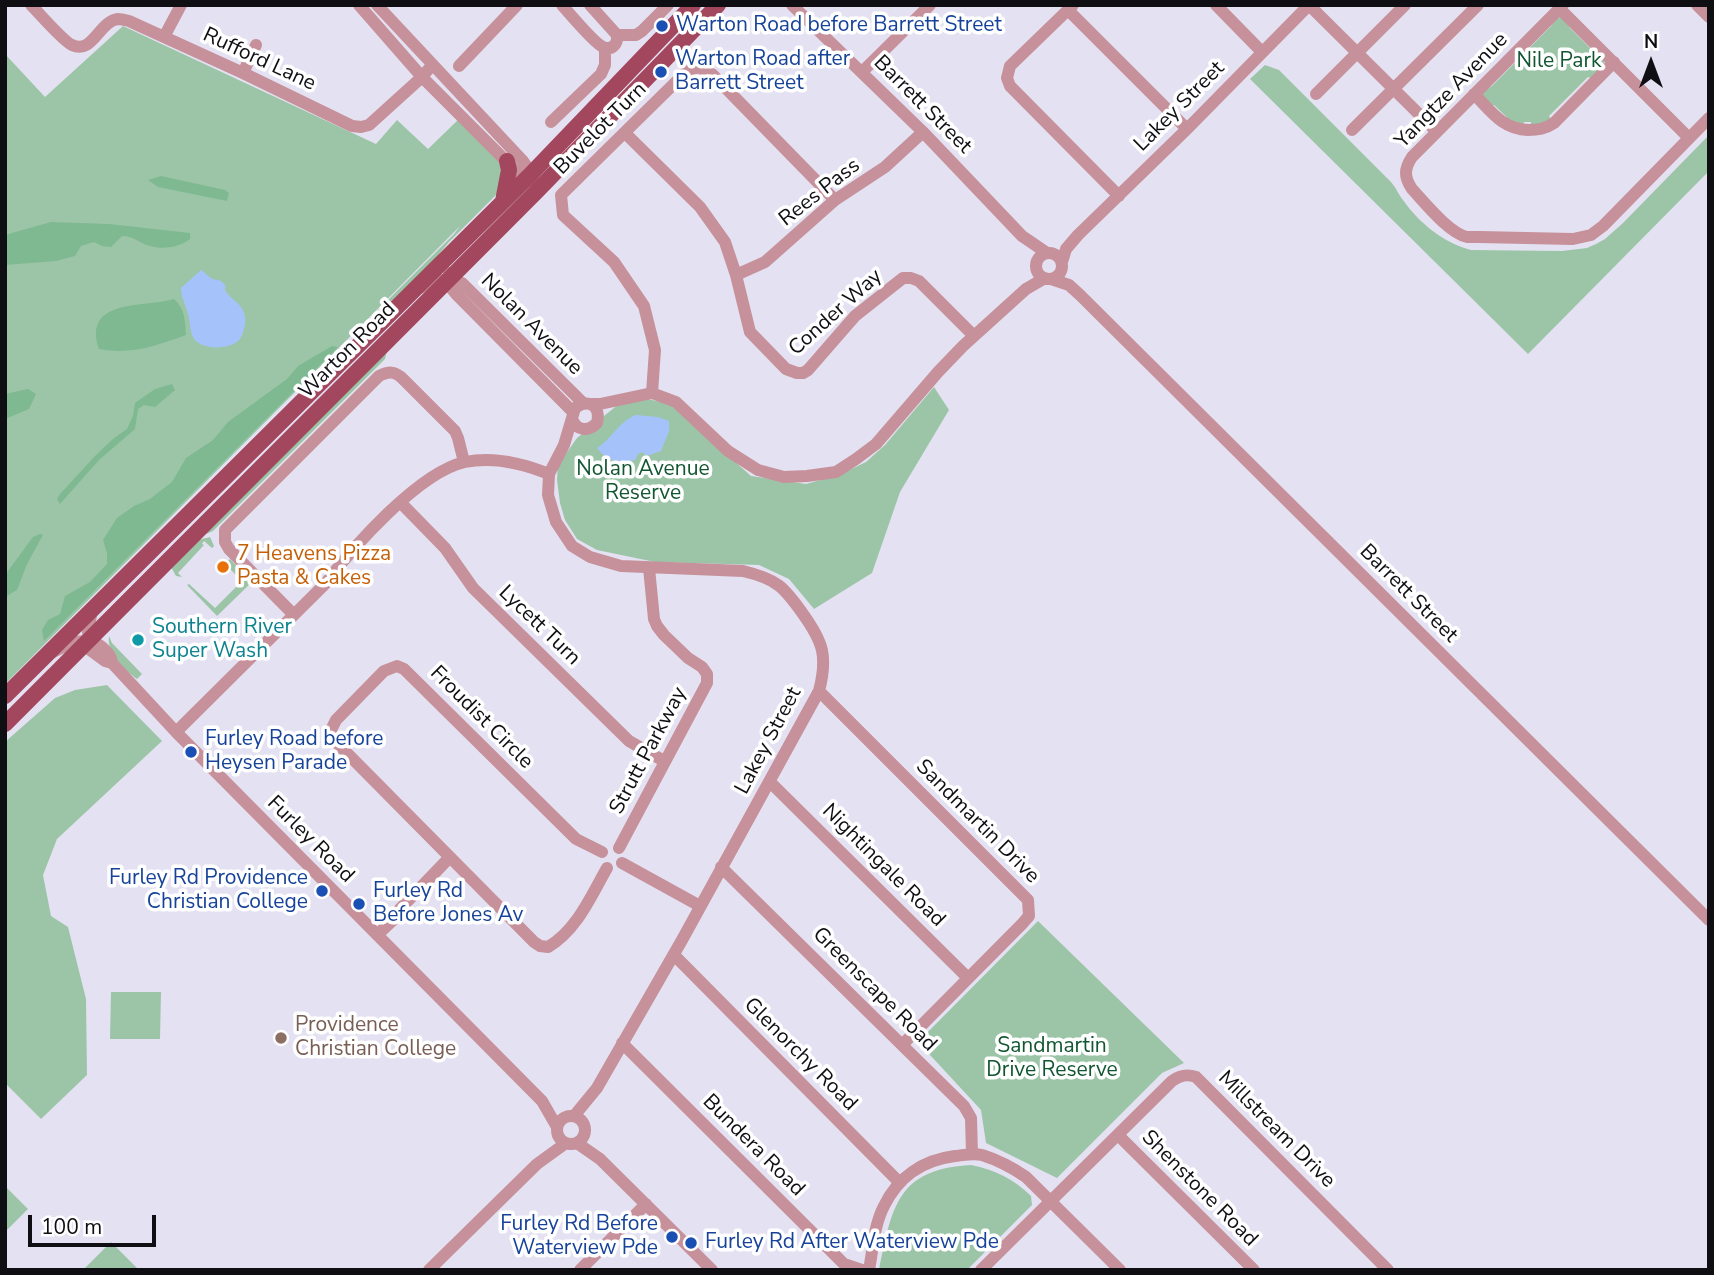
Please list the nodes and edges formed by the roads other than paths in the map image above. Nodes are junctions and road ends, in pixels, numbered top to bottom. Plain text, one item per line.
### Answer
1 (32, 5) edge
2 (181, 5) edge
3 (359, 5) edge
4 (377, 5) edge
5 (517, 5) edge
6 (562, 5) edge
7 (590, 5) edge
8 (668, 5) edge
9 (693, 5) edge
10 (718, 5) edge
11 (792, 5) edge
12 (930, 5) edge
13 (1216, 5) edge
14 (1309, 5) edge
15 (1405, 5) edge
16 (1478, 5) edge
17 (1697, 5) edge
18 (1562, 7) edge
19 (1070, 8) edge
20 (1709, 17) edge
21 (617, 35) junction
22 (164, 37) junction
23 (256, 45) dead end
24 (605, 48) junction
25 (1262, 52) junction
26 (1357, 53) junction
27 (1614, 62) junction
28 (432, 65) junction
29 (459, 66) dead end
30 (862, 72) junction
31 (243, 73) junction
32 (422, 77) junction
33 (1393, 89) junction
34 (1316, 94) dead end
35 (1474, 94) junction
36 (1709, 118) edge
37 (551, 122) dead end
38 (1186, 129) junction
39 (1352, 130) dead end
40 (923, 132) junction
41 (1437, 132) junction
42 (625, 133) junction
43 (1689, 138) junction
44 (519, 166) junction
45 (557, 170) junction
46 (1119, 196) junction
47 (503, 201) junction
48 (527, 201) junction
49 (835, 201) junction
50 (1078, 235) junction
51 (456, 248) junction
52 (1045, 265) junction
53 (1062, 266) junction
54 (736, 275) junction
55 (449, 280) junction
56 (411, 293) junction
57 (1080, 295) junction
58 (974, 336) junction
59 (652, 393) junction
60 (614, 402) junction
61 (580, 409) junction
62 (598, 419) junction
63 (585, 429) junction
64 (564, 446) junction
65 (464, 462) junction
66 (549, 474) junction
67 (401, 503) junction
68 (649, 568) junction
69 (92, 610) junction
70 (294, 615) junction
71 (88, 640) junction
72 (47, 655) junction
73 (819, 691) junction
74 (5, 696) edge
75 (5, 724) edge
76 (176, 732) junction
77 (664, 761) junction
78 (770, 782) junction
79 (619, 848) junction
80 (602, 852) junction
81 (450, 857) junction
82 (622, 863) junction
83 (722, 867) junction
84 (607, 868) junction
85 (700, 906) junction
86 (1709, 920) edge
87 (374, 932) junction
88 (674, 955) junction
89 (968, 978) junction
90 (622, 1043) junction
91 (902, 1045) junction
92 (571, 1129) junction
93 (1118, 1135) junction
94 (972, 1154) junction
95 (899, 1182) junction
96 (1051, 1201) junction
97 (646, 1204) junction
98 (984, 1269) edge
99 (429, 1270) edge
100 (580, 1270) edge
101 (712, 1270) edge
102 (862, 1270) edge
103 (869, 1270) edge
104 (1120, 1270) edge
105 (1254, 1270) edge
106 (1388, 1270) edge

1 - 22 street, Rufford Lane
2 - 22 street
3 - 32 street
4 - 28 street
5 - 29 street
6 - 24 street
7 - 21 street
8 - 21 street
9 - 44 main road, Warton Road
10 - 45 main road, Warton Road
11 - 30 street, Barrett Street
12 - 30 street
13 - 25 street
14 - 25 street, Lakey Street
14 - 26 street
15 - 26 street
16 - 33 street
17 - 20 street
18 - 27 street
18 - 35 street, Yangtze Avenue
19 - 38 street
19 - 46 street
21 - 24 street
22 - 31 street, Rufford Lane
23 - 31 street
24 - 37 street
25 - 38 street, Lakey Street
26 - 33 street
26 - 34 street
27 - 35 street
27 - 43 street
28 - 32 street, Rufford Lane
28 - 44 street
30 - 40 street, Barrett Street
31 - 32 street, Rufford Lane
32 - 44 street
33 - 39 street
33 - 41 street
35 - 41 street, Yangtze Avenue
36 - 43 street, Yangtze Avenue
38 - 46 street, Lakey Street
40 - 49 street, Rees Pass
40 - 52 street, Barrett Street
41 - 43 street, Yangtze Avenue
42 - 49 street, Buvelot Turn
42 - 54 street, Conder Way
42 - 59 street, Buvelot Turn
44 - 45 street
44 - 47 main road, Warton Road
44 - 47 main road
44 - 48 street
45 - 48 main road, Warton Road
46 - 50 street, Lakey Street
47 - 51 main road, Warton Road
48 - 55 main road, Warton Road
49 - 54 street, Rees Pass
50 - 52 street, Lakey Street
50 - 53 street, Lakey Street
51 - 55 street, Nolan Avenue
51 - 56 main road, Warton Road
52 - 53 street, Lakey Street
52 - 53 street
52 - 57 street, Barrett Street
52 - 58 street, Lakey Street
53 - 57 street, Barrett Street
54 - 58 street, Conder Way
55 - 56 street, Nolan Avenue
55 - 61 street, Nolan Avenue
55 - 71 main road, Warton Road
56 - 69 main road, Warton Road
57 - 86 street, Barrett Street
58 - 59 street, Lakey Street
59 - 60 street
60 - 61 street
60 - 62 street
61 - 62 street
61 - 63 street
61 - 64 street
62 - 63 street
63 - 64 street
64 - 66 street
65 - 66 street
65 - 67 street
65 - 70 street
66 - 68 street, Lakey Street
67 - 70 street
67 - 77 street, Lycett Turn
68 - 73 street, Lakey Street
68 - 77 street, Strutt Parkway
69 - 71 street
69 - 72 main road, Warton Road
70 - 76 street
71 - 72 street
71 - 75 main road, Warton Road
71 - 76 street, Furley Road
72 - 74 main road, Warton Road
73 - 78 street, Lakey Street
73 - 89 street, Sandmartin Drive
76 - 87 street, Furley Road
77 - 79 street, Strutt Parkway
78 - 83 street, Lakey Street
78 - 89 street, Nightingale Road
79 - 80 street
79 - 82 street
80 - 81 street, Froudist Circle
80 - 84 street
81 - 84 street, Froudist Circle
81 - 87 street
82 - 84 street
82 - 85 street
83 - 85 street, Lakey Street
83 - 91 street, Greenscape Road
85 - 88 street, Lakey Street
87 - 92 street, Furley Road
88 - 90 street, Lakey Street
88 - 95 street, Glenorchy Road
89 - 91 street, Sandmartin Drive
90 - 92 street, Lakey Street
90 - 102 street, Bundera Road
91 - 94 street, Greenscape Road
92 - 97 street, Furley Road
92 - 99 street, Lakey Street
93 - 96 street, Millstream Drive
93 - 105 street, Shenstone Road
93 - 106 street, Millstream Drive
94 - 95 street
94 - 96 street
95 - 103 street
96 - 98 street, Millstream Drive
96 - 104 street
97 - 100 street
97 - 101 street, Furley Road

